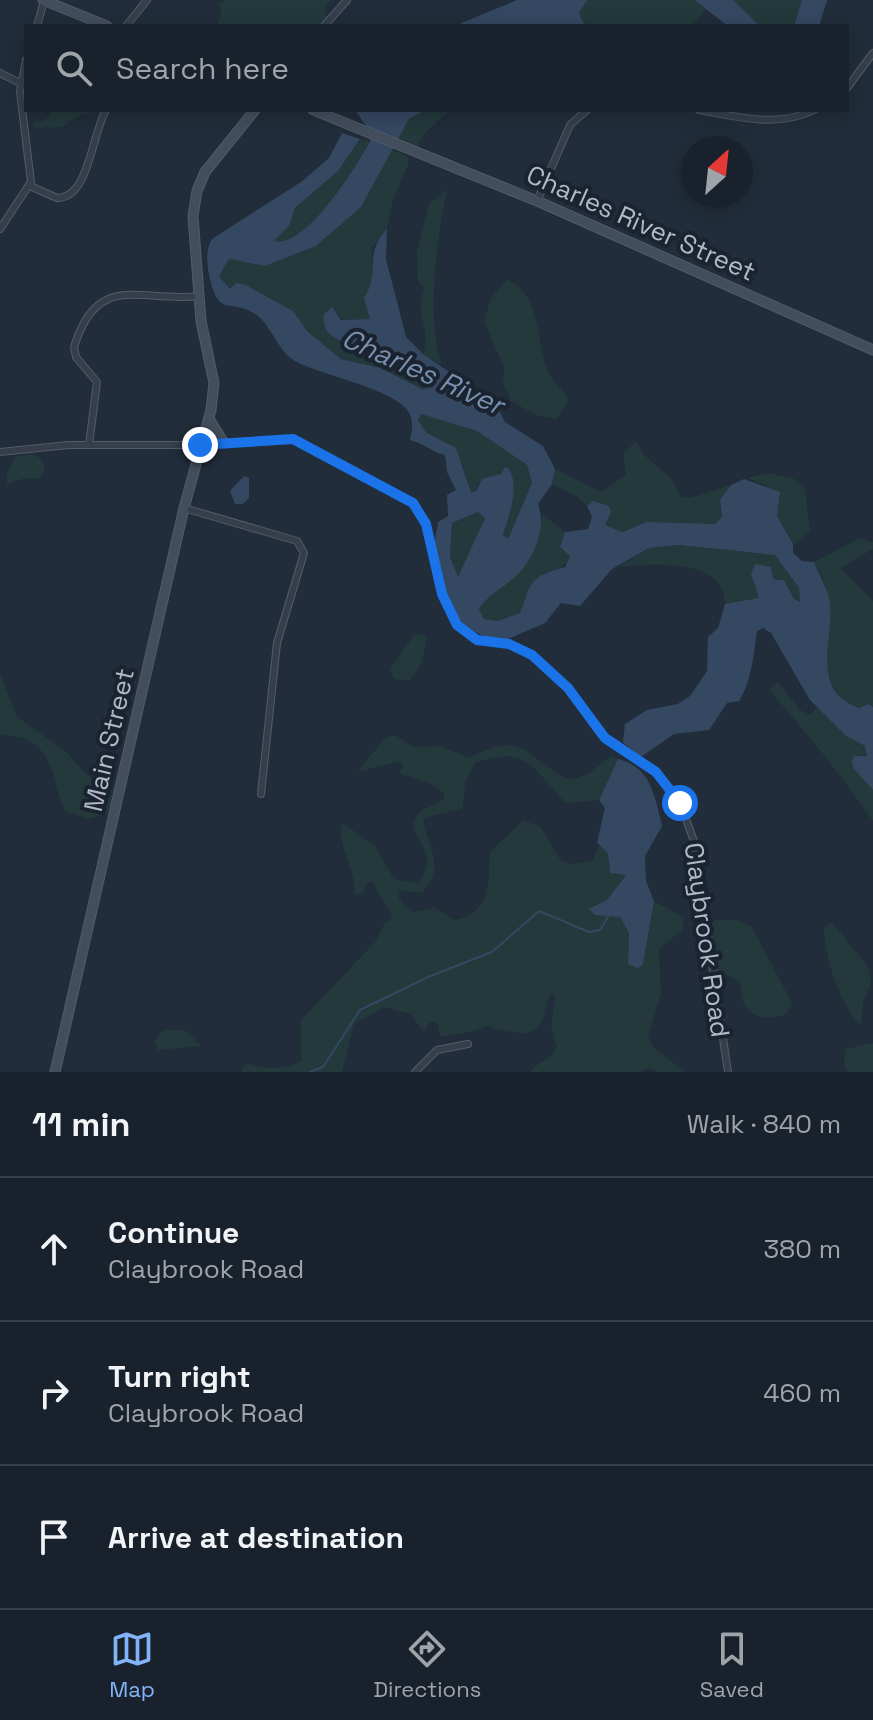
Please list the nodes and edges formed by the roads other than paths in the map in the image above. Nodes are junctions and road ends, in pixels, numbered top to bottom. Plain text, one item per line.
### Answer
1 (43, 0) edge
2 (147, 0) edge
3 (347, 0) edge
4 (37, 24) edge
5 (102, 24) edge
6 (128, 24) edge
7 (326, 24) edge
8 (873, 53) edge
9 (24, 68) edge
10 (0, 73) edge
11 (20, 83) junction
12 (849, 85) edge
13 (24, 110) edge
14 (24, 112) edge
15 (105, 112) edge
16 (253, 112) edge
17 (318, 112) edge
18 (585, 112) edge
19 (712, 112) edge
20 (806, 112) edge
21 (30, 186) junction
22 (537, 201) junction
23 (0, 229) edge
24 (200, 296) junction
25 (873, 350) edge
26 (209, 419) junction
27 (224, 443) junction
28 (89, 445) junction
29 (200, 445) junction
30 (0, 452) edge
31 (184, 508) junction
32 (261, 794) dead end
33 (468, 1044) dead end
34 (55, 1072) edge
35 (415, 1072) edge
36 (728, 1072) edge

1 - 4 street
1 - 5 street
2 - 6 street
3 - 7 street
8 - 12 street
9 - 11 street
10 - 11 street
11 - 13 street
14 - 21 street
15 - 21 street
16 - 24 street, Main Street
17 - 22 street, Charles River Street
18 - 22 street
19 - 20 street
21 - 23 street
22 - 25 street, Charles River Street
24 - 26 street, Main Street
24 - 28 street
26 - 27 street
26 - 29 street, Main Street
27 - 29 street, Claybrook Road
27 - 36 street, Claybrook Road
28 - 29 street, Claybrook Road
28 - 30 street, Claybrook Road
29 - 31 street, Main Street
31 - 32 street
31 - 34 street, Main Street
33 - 35 street

